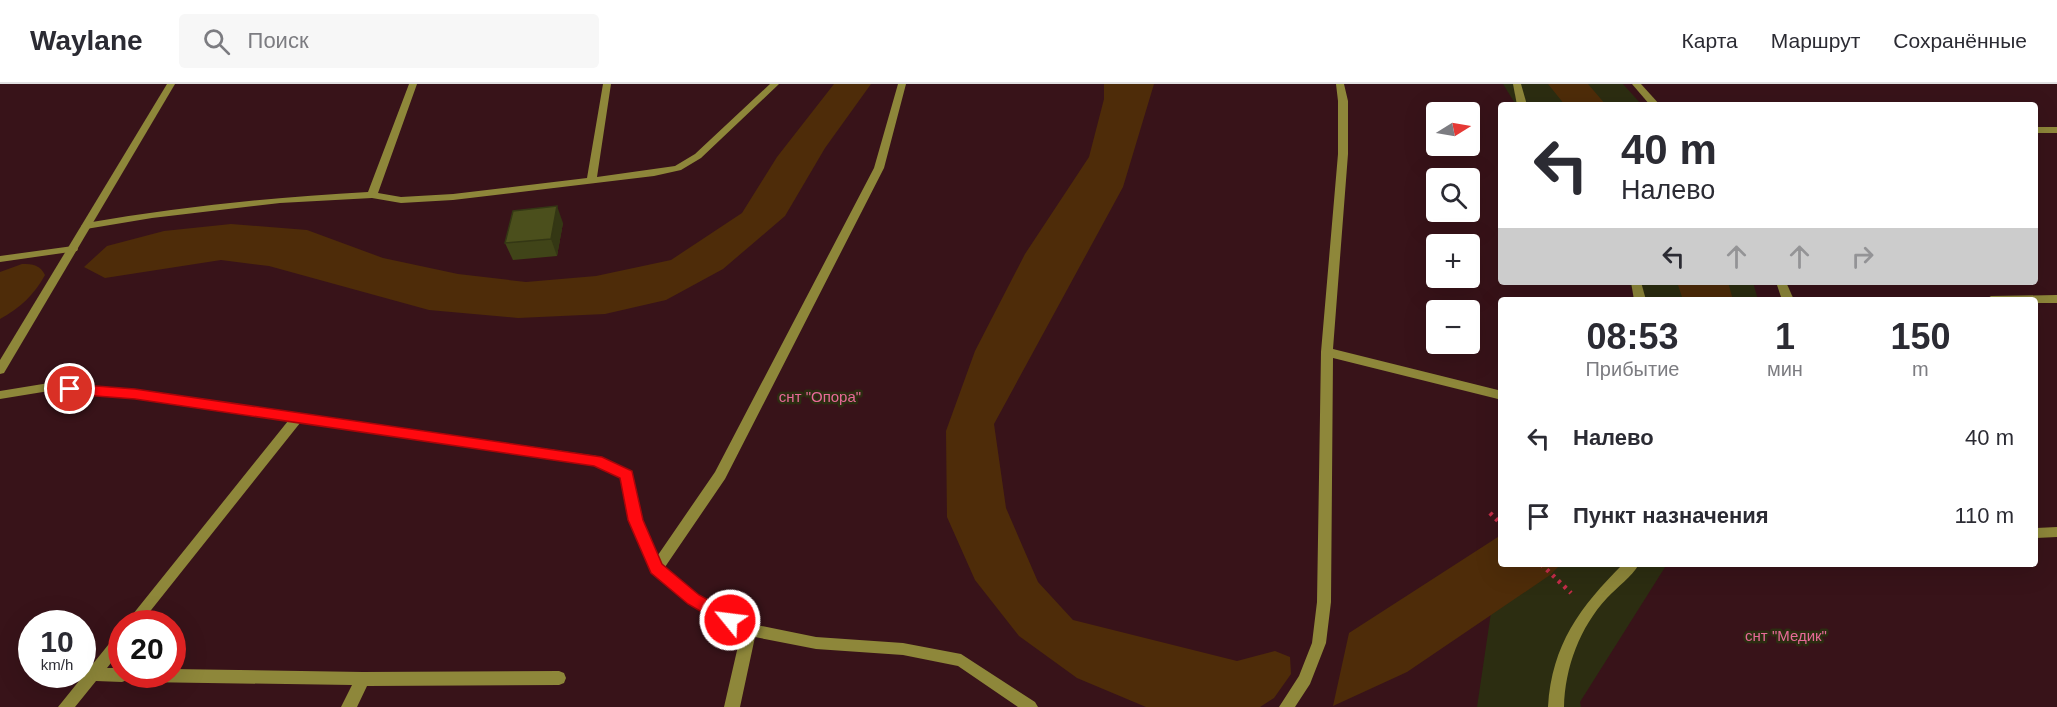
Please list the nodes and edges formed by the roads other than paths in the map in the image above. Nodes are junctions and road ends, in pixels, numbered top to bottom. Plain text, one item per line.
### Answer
1 (171, 84) edge
2 (413, 84) edge
3 (607, 84) edge
4 (775, 84) edge
5 (902, 84) edge
6 (1340, 84) edge
7 (1517, 84) edge
8 (1636, 84) edge
9 (1521, 102) edge
10 (1651, 102) edge
11 (2038, 130) edge
12 (2057, 130) edge
13 (592, 180) junction
14 (372, 195) junction
15 (86, 226) junction
16 (73, 249) junction
17 (0, 259) edge
18 (2038, 299) edge
19 (2057, 299) edge
20 (1327, 352) junction
21 (0, 370) edge
22 (0, 395) edge
23 (1498, 395) edge
24 (298, 417) junction
25 (2038, 532) edge
26 (2057, 532) edge
27 (1629, 567) edge
28 (657, 568) junction
29 (143, 610) edge
30 (749, 630) junction
31 (108, 655) edge
32 (96, 669) edge
33 (186, 676) edge
34 (559, 678) dead end
35 (363, 679) junction
36 (81, 688) edge
37 (66, 707) edge
38 (349, 707) edge
39 (732, 707) edge
40 (1030, 707) edge
41 (1287, 707) edge
42 (1556, 707) edge

1 - 15 street
2 - 14 street
3 - 13 street
4 - 13 street
5 - 28 street
6 - 20 street
7 - 9 street
8 - 10 street
11 - 12 street
13 - 14 street
14 - 15 street
15 - 16 street
16 - 17 street
16 - 21 street
18 - 19 street
20 - 23 street
20 - 41 street
22 - 24 street
24 - 28 street
24 - 29 street
25 - 26 street
27 - 42 street
28 - 30 street
30 - 39 street
30 - 40 street
31 - 32 street
33 - 35 street
34 - 35 street
35 - 38 street
36 - 37 street

